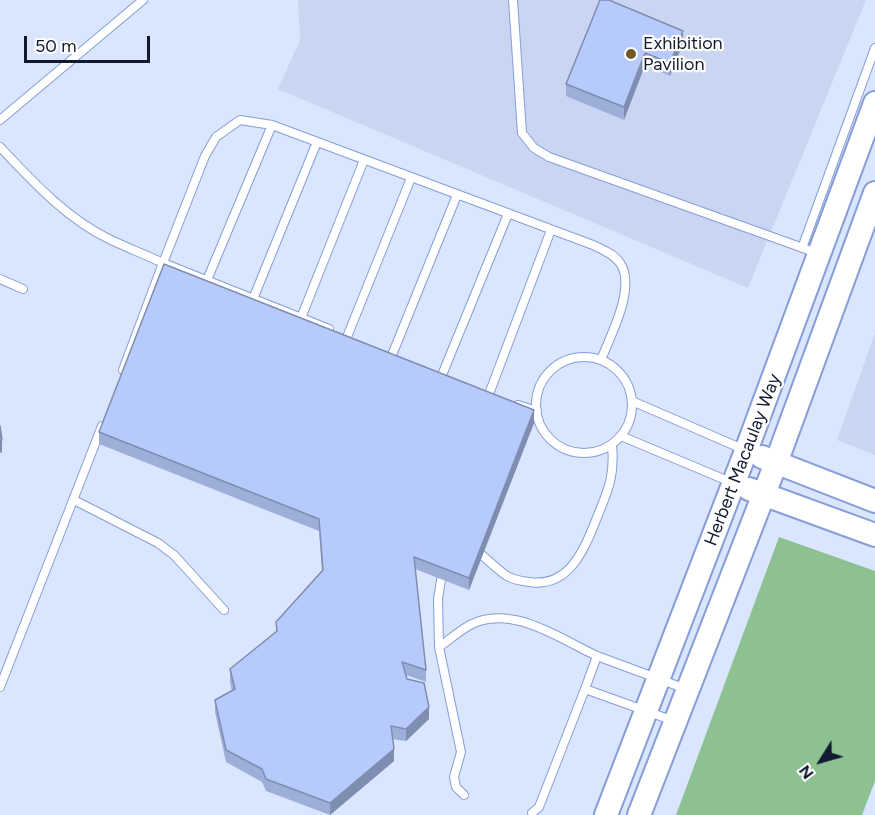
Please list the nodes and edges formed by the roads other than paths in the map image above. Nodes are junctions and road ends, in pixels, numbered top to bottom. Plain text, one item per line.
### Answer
1 (143, 0) edge
2 (513, 0) edge
3 (875, 48) edge
4 (875, 103) edge
5 (0, 120) edge
6 (272, 125) junction
7 (317, 142) junction
8 (0, 147) edge
9 (364, 160) junction
10 (411, 178) junction
11 (875, 193) edge
12 (457, 195) junction
13 (507, 214) junction
14 (552, 230) junction
15 (811, 251) junction
16 (163, 263) junction
17 (0, 279) edge
18 (207, 280) junction
19 (23, 289) dead end
20 (253, 299) junction
21 (301, 318) junction
22 (347, 337) junction
23 (356, 340) edge
24 (383, 351) edge
25 (392, 355) junction
26 (402, 359) edge
27 (601, 360) junction
28 (432, 371) edge
29 (442, 375) junction
30 (452, 379) edge
31 (119, 381) edge
32 (480, 390) edge
33 (489, 394) junction
34 (498, 398) edge
35 (508, 401) edge
36 (632, 401) junction
37 (537, 411) junction
38 (106, 414) edge
39 (621, 436) junction
40 (612, 445) junction
41 (746, 451) junction
42 (776, 463) junction
43 (734, 483) junction
44 (763, 495) junction
45 (74, 500) junction
46 (875, 501) edge
47 (875, 535) edge
48 (482, 555) edge
49 (441, 580) edge
50 (224, 610) dead end
51 (439, 647) junction
52 (597, 656) junction
53 (658, 679) junction
54 (0, 687) edge
55 (585, 689) junction
56 (688, 689) junction
57 (645, 711) junction
58 (675, 722) junction
59 (464, 795) dead end
60 (532, 813) dead end
61 (606, 815) edge
62 (639, 815) edge

1 - 5 lane
2 - 15 lane
3 - 15 lane
4 - 15 main road, Herbert Macaulay Way
6 - 7 lane
6 - 16 lane
6 - 18 lane
7 - 9 lane
7 - 20 lane
8 - 16 lane
9 - 10 lane
9 - 21 lane
10 - 12 lane
10 - 22 lane
11 - 42 main road, Herbert Macaulay Way
12 - 13 lane
12 - 25 lane
13 - 14 lane
13 - 29 lane
14 - 27 lane
14 - 33 lane
15 - 41 main road, Herbert Macaulay Way
16 - 18 lane
16 - 31 lane
17 - 19 lane
18 - 20 lane
20 - 21 lane
21 - 22 lane
22 - 23 lane
24 - 25 lane
25 - 26 lane
27 - 36 lane
27 - 37 lane
28 - 29 lane
29 - 30 lane
32 - 33 lane
33 - 34 lane
35 - 37 lane
36 - 39 lane
36 - 41 lane
37 - 40 lane
38 - 45 lane
39 - 40 lane
39 - 43 lane
40 - 48 lane
41 - 42 main road
41 - 43 main road, Herbert Macaulay Way
42 - 44 main road, Herbert Macaulay Way
42 - 46 main road
43 - 44 main road
43 - 53 main road, Herbert Macaulay Way
44 - 47 main road
44 - 56 main road, Herbert Macaulay Way
45 - 50 lane
45 - 54 lane
49 - 51 lane
51 - 52 lane
51 - 59 lane
52 - 53 lane
52 - 55 lane
53 - 56 lane
53 - 57 main road, Herbert Macaulay Way
55 - 57 lane
55 - 60 lane
56 - 58 main road, Herbert Macaulay Way
57 - 58 lane
57 - 61 main road, Herbert Macaulay Way
58 - 62 main road, Herbert Macaulay Way

